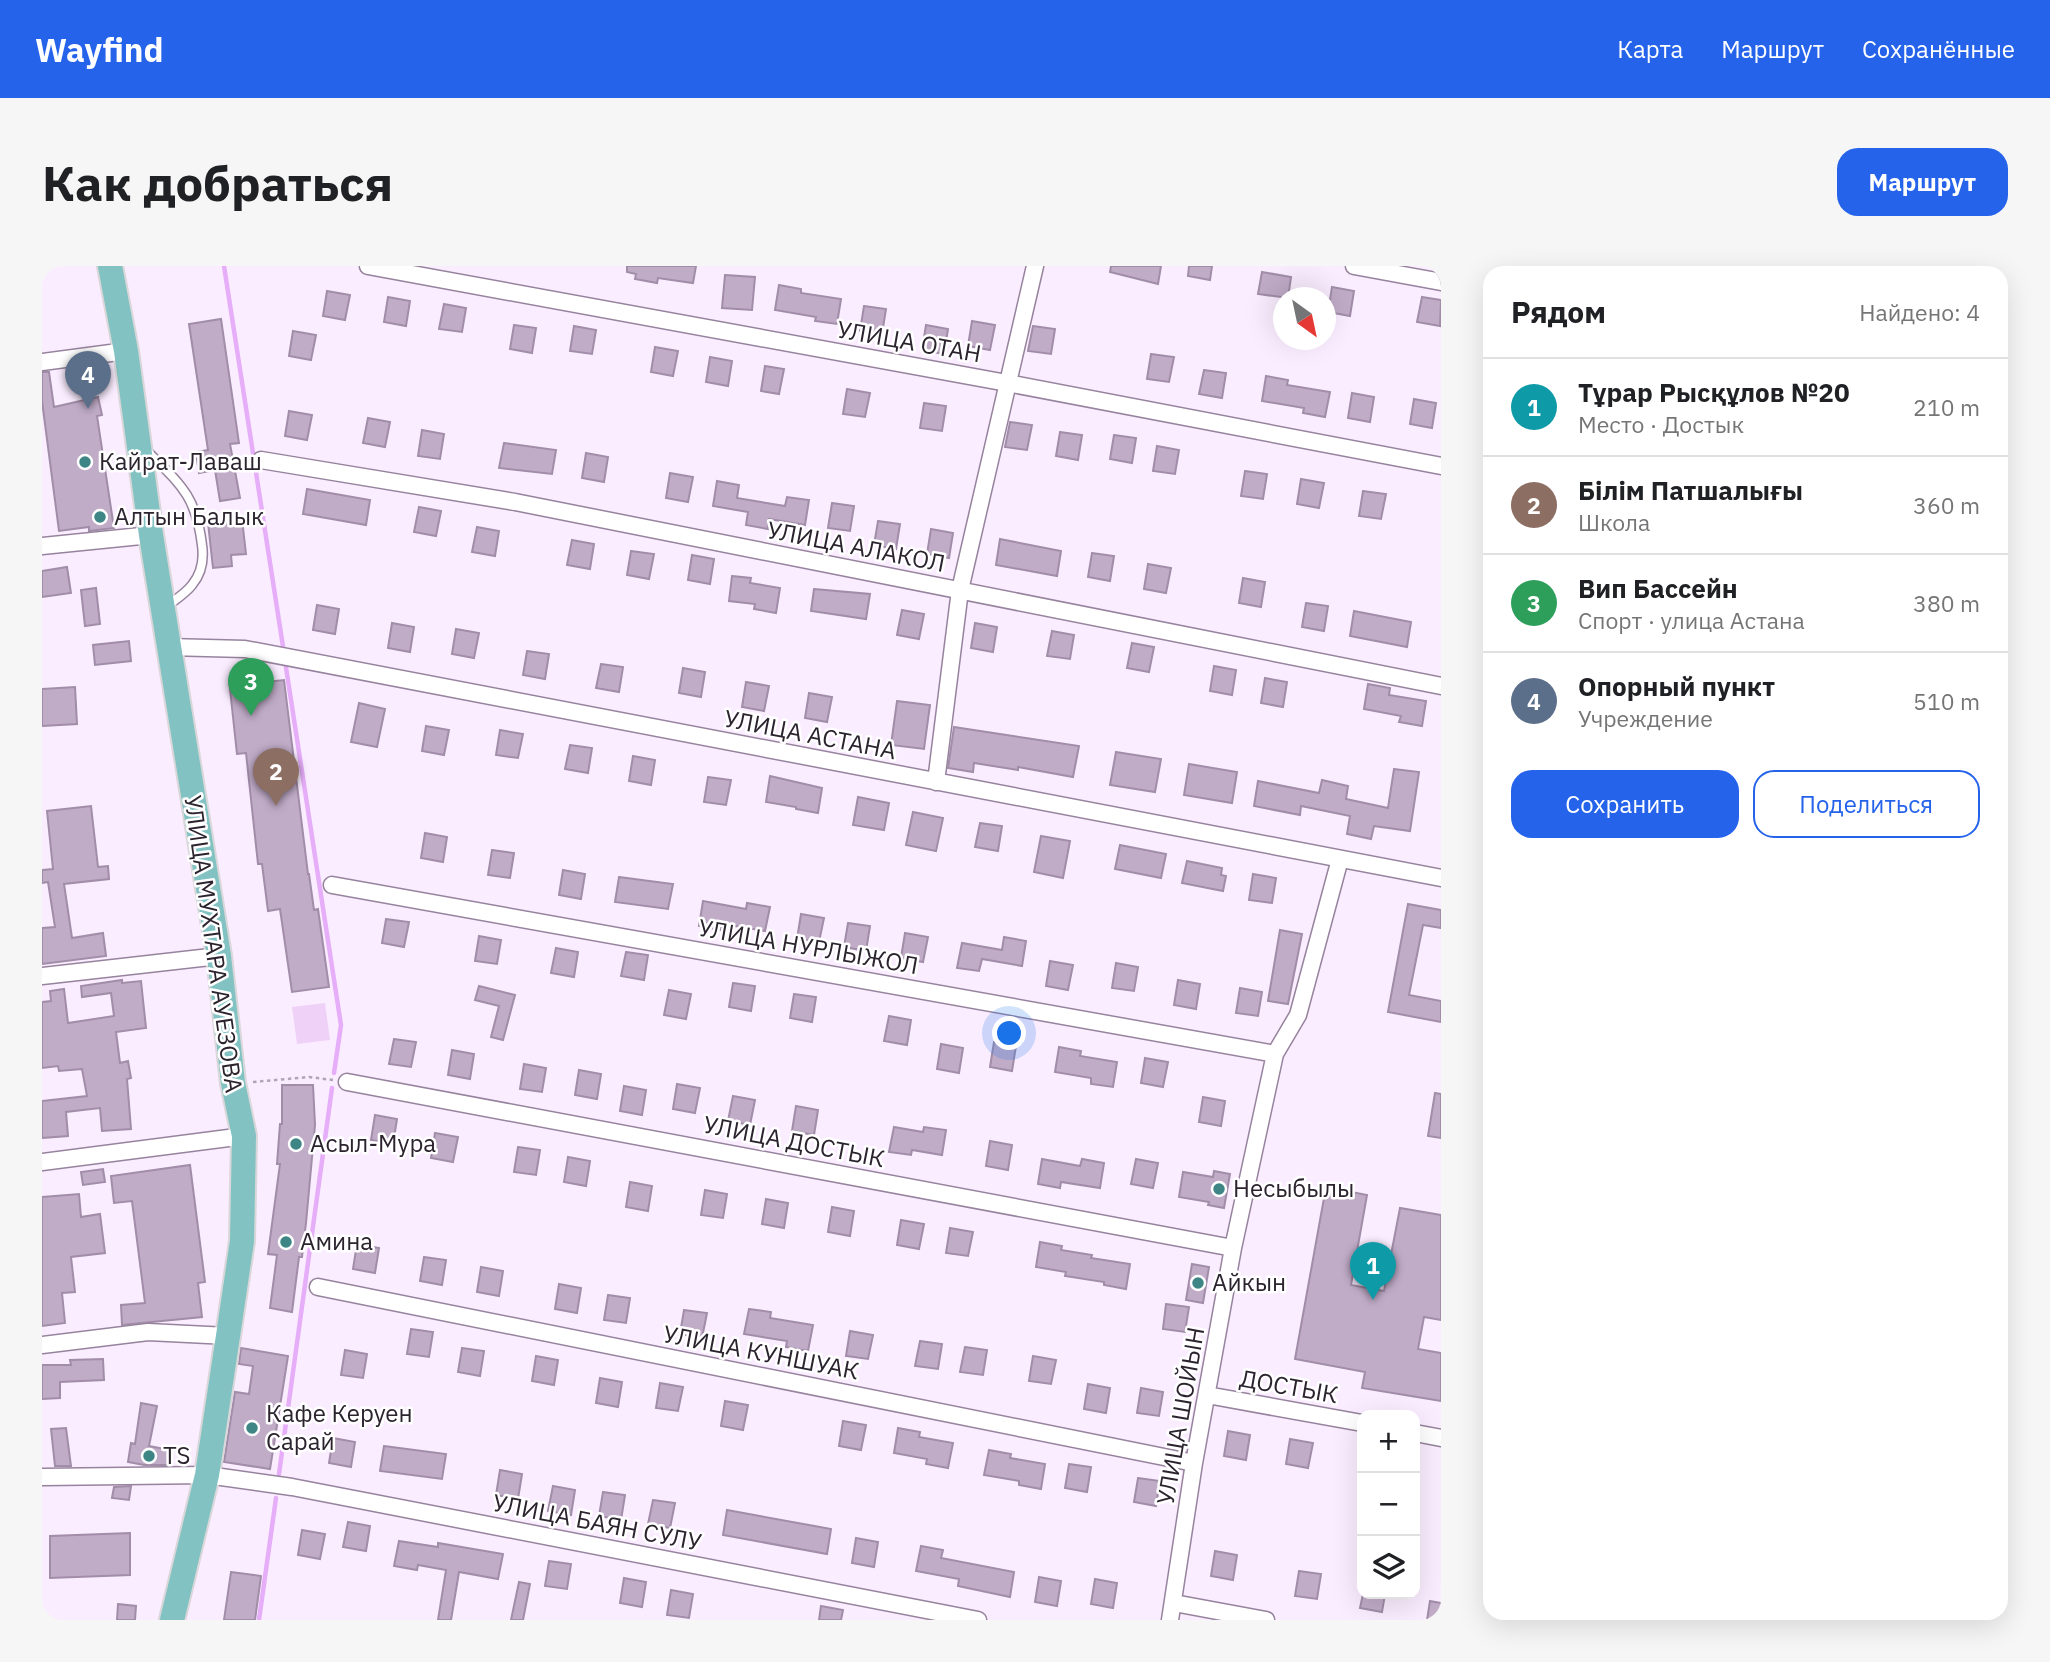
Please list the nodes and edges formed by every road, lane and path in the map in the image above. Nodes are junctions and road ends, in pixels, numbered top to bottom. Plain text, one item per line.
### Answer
1 (110, 266) edge
2 (368, 266) edge
3 (1035, 266) edge
4 (1354, 266) edge
5 (1441, 282) edge
6 (127, 351) junction
7 (42, 362) edge
8 (1007, 383) junction
9 (137, 440) junction
10 (261, 460) dead end
11 (1441, 467) edge
12 (150, 535) junction
13 (42, 546) edge
14 (960, 590) junction
15 (163, 610) junction
16 (169, 647) junction
17 (1441, 686) edge
18 (936, 782) junction
19 (1340, 859) junction
20 (1441, 878) edge
21 (332, 886) dead end
22 (219, 956) junction
23 (42, 976) edge
24 (1275, 1054) junction
25 (347, 1082) joint
26 (233, 1083) junction
27 (244, 1136) junction
28 (42, 1162) edge
29 (1233, 1248) junction
30 (318, 1287) dead end
31 (228, 1336) junction
32 (42, 1345) edge
33 (1207, 1395) junction
34 (1357, 1422) edge
35 (1420, 1434) edge
36 (1441, 1438) edge
37 (1194, 1463) junction
38 (206, 1475) junction
39 (42, 1476) edge
40 (1174, 1603) junction
41 (172, 1620) edge
42 (978, 1620) edge
43 (1170, 1620) edge
44 (1266, 1620) edge

1 - 6 main road, УЛИЦА МУХТАРА АУЕЗОВА
2 - 8 street, УЛИЦА ОТАН
3 - 8 street
4 - 5 street
6 - 7 street
6 - 9 main road, УЛИЦА МУХТАРА АУЕЗОВА
8 - 11 street, УЛИЦА ОТАН
8 - 14 street
9 - 12 main road, УЛИЦА МУХТАРА АУЕЗОВА
9 - 15 lane
10 - 14 street, УЛИЦА АЛАКОЛ
12 - 13 street
12 - 15 main road, УЛИЦА МУХТАРА АУЕЗОВА
14 - 17 street, УЛИЦА АЛАКОЛ
14 - 18 street
15 - 16 main road, УЛИЦА МУХТАРА АУЕЗОВА
16 - 18 street, УЛИЦА АСТАНА
16 - 22 main road, УЛИЦА МУХТАРА АУЕЗОВА
18 - 19 street, УЛИЦА АСТАНА
19 - 20 street, УЛИЦА АСТАНА
19 - 24 street, УЛИЦА ШОЙЫН
21 - 24 street, УЛИЦА НУРЛЫЖОЛ
22 - 23 street
22 - 26 main road, УЛИЦА МУХТАРА АУЕЗОВА
24 - 29 street, УЛИЦА ШОЙЫН
25 - 26 path
25 - 29 street, УЛИЦА ДОСТЫК
26 - 27 main road, УЛИЦА МУХТАРА АУЕЗОВА
27 - 28 street
27 - 31 main road, УЛИЦА МУХТАРА АУЕЗОВА
29 - 33 street, УЛИЦА ШОЙЫН
30 - 37 street, УЛИЦА КУНШУАК
31 - 32 street
31 - 38 main road, УЛИЦА МУХТАРА АУЕЗОВА
33 - 34 street, ДОСТЫК
33 - 37 street, УЛИЦА ШОЙЫН
35 - 36 street
37 - 40 street, УЛИЦА ШОЙЫН
38 - 39 street, УЛИЦА БАЯН СУЛУ
38 - 41 main road, УЛИЦА МУХТАРА АУЕЗОВА
38 - 42 street, УЛИЦА БАЯН СУЛУ
40 - 43 street, УЛИЦА ШОЙЫН
40 - 44 street

